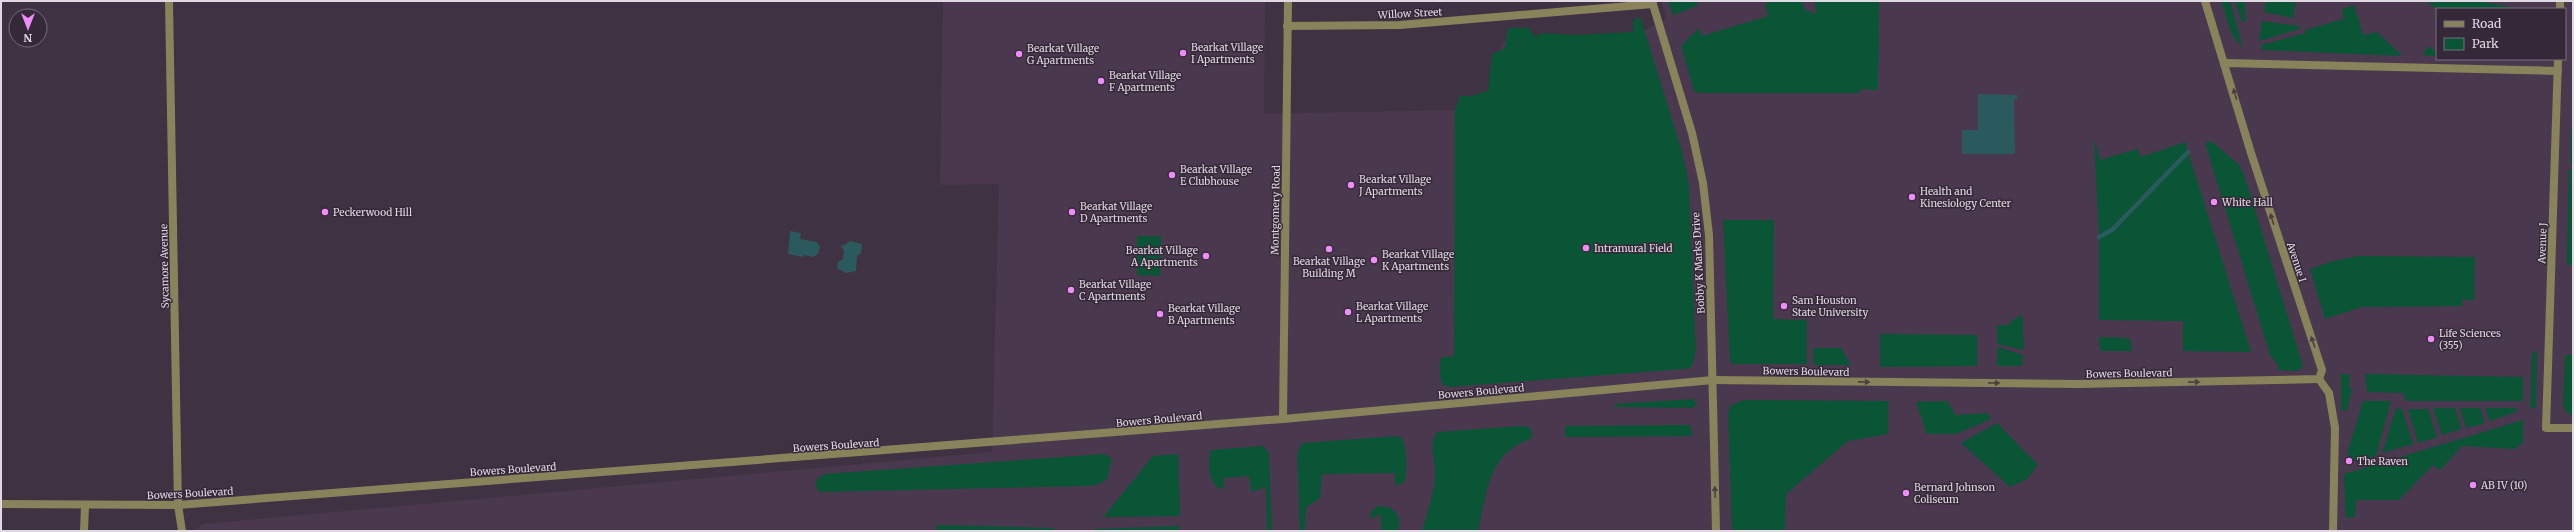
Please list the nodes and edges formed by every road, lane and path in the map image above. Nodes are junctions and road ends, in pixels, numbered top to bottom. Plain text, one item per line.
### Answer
1 (169, 1) edge
2 (1288, 1) edge
3 (2205, 1) edge
4 (1653, 2) edge
5 (1287, 26) junction
6 (2558, 60) edge
7 (2225, 63) junction
8 (2558, 71) junction
9 (2319, 379) junction
10 (1713, 380) junction
11 (1283, 419) junction
12 (2573, 428) edge
13 (1, 504) edge
14 (178, 505) junction
15 (85, 506) junction
16 (84, 531) edge
17 (182, 531) edge
18 (1716, 531) edge
19 (2333, 531) edge

1 - 14 street, Sycamore Avenue
2 - 5 street, Montgomery Road
3 - 7 street, Avenue I
4 - 5 street, Willow Street
4 - 10 street, Bobby K Marks Drive
5 - 11 street, Montgomery Road
6 - 8 street, Avenue J
7 - 8 street
9 -> 7 street, Avenue I
8 - 12 street, Avenue J
10 -> 9 street, Bowers Boulevard
9 - 19 street
10 - 11 street, Bowers Boulevard
18 -> 10 street, Bobby K Marks Drive
11 - 14 street, Bowers Boulevard
13 - 15 street, Bowers Boulevard
14 - 15 street, Bowers Boulevard
14 - 17 street, Sycamore Avenue
15 - 16 street

